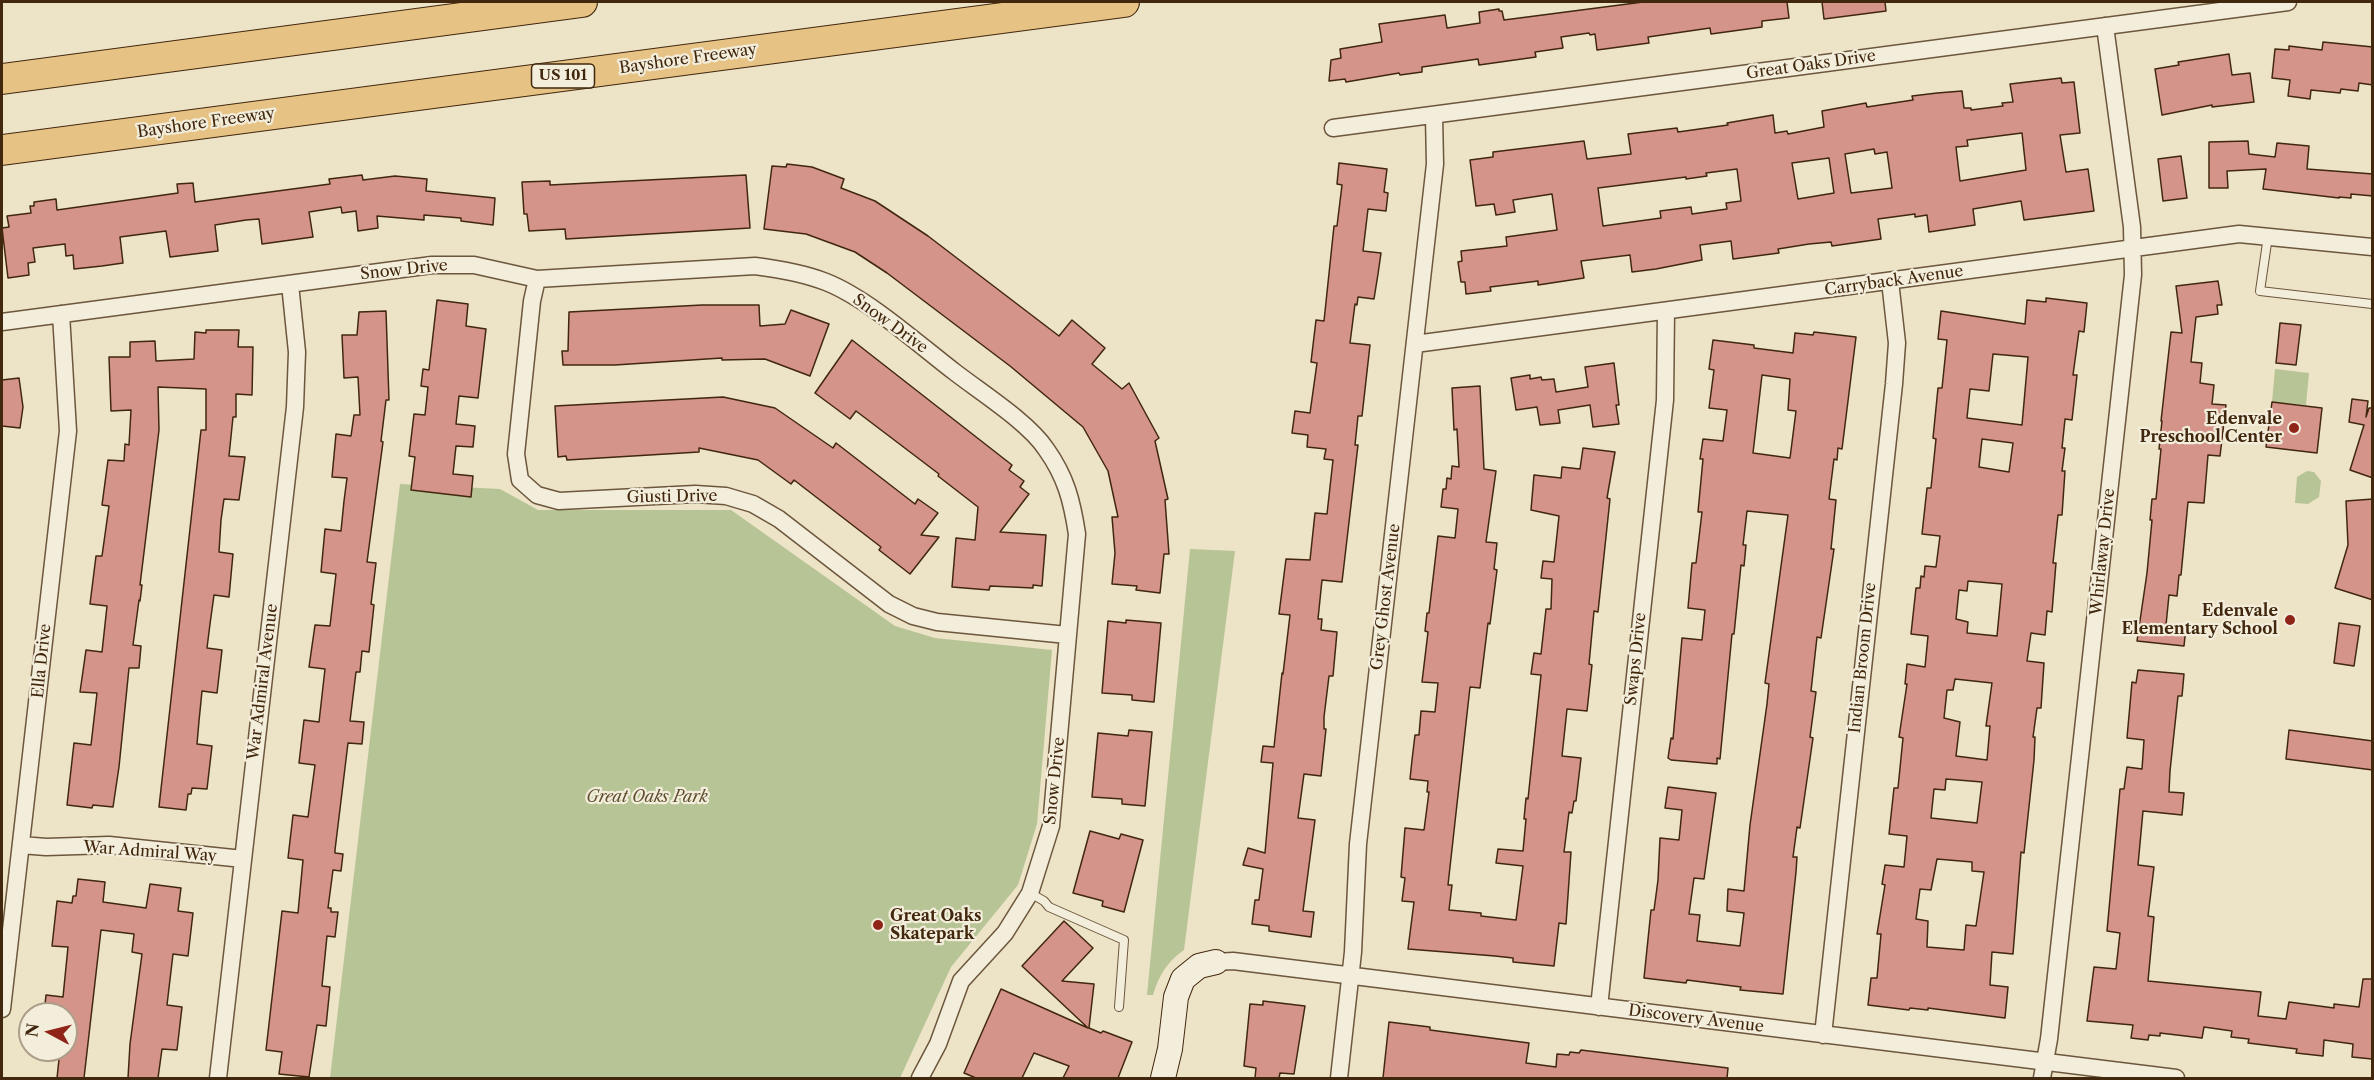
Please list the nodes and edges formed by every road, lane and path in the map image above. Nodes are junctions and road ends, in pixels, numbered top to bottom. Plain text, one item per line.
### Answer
1 (582, 2) edge
2 (1124, 2) edge
3 (2288, 2) edge
4 (2104, 26) junction
5 (2, 79) edge
6 (1434, 116) junction
7 (1333, 128) dead end
8 (2, 150) edge
9 (2268, 235) junction
10 (2373, 247) edge
11 (2133, 249) junction
12 (537, 279) junction
13 (1890, 282) junction
14 (290, 285) junction
15 (2373, 304) edge
16 (1666, 311) junction
17 (61, 314) junction
18 (2, 322) edge
19 (1415, 344) junction
20 (1067, 635) junction
21 (21, 845) junction
22 (243, 859) junction
23 (1030, 893) junction
24 (1216, 962) joint
25 (1351, 976) junction
26 (1119, 1007) dead end
27 (1599, 1007) junction
28 (2, 1008) edge
29 (1823, 1035) junction
30 (2043, 1071) edge
31 (218, 1078) edge
32 (920, 1078) edge
33 (1163, 1078) edge
34 (1339, 1078) edge
35 (2176, 1078) edge

1 - 5 highway
2 - 8 highway, Bayshore Freeway / US 101
3 - 4 street, Great Oaks Drive
4 - 6 street, Great Oaks Drive
4 - 11 street, Whirlaway Drive
6 - 7 street, Great Oaks Drive
6 - 19 street, Grey Ghost Avenue
9 - 10 street, Carryback Avenue
9 - 11 street, Carryback Avenue
9 - 15 lane
11 - 13 street, Carryback Avenue
11 - 30 street, Whirlaway Drive
12 - 14 street, Snow Drive
12 - 20 street, Snow Drive
12 - 20 street, Giusti Drive
13 - 16 street, Carryback Avenue
13 - 29 street, Indian Broom Drive
14 - 17 street, Snow Drive
14 - 22 street, War Admiral Avenue
16 - 19 street, Carryback Avenue
16 - 27 street, Swaps Drive
17 - 18 street, Snow Drive
17 - 21 street, Ella Drive
19 - 25 street, Grey Ghost Avenue
20 - 23 street, Snow Drive
21 - 22 street, War Admiral Way
21 - 28 street, Ella Drive
22 - 31 street, War Admiral Avenue
23 - 26 lane
23 - 32 street, Snow Drive
24 - 25 street, Discovery Avenue
24 - 33 street
25 - 27 street, Discovery Avenue
25 - 34 street, Grey Ghost Avenue
27 - 29 street, Discovery Avenue
29 - 30 street, Discovery Avenue
30 - 35 street, Discovery Avenue

